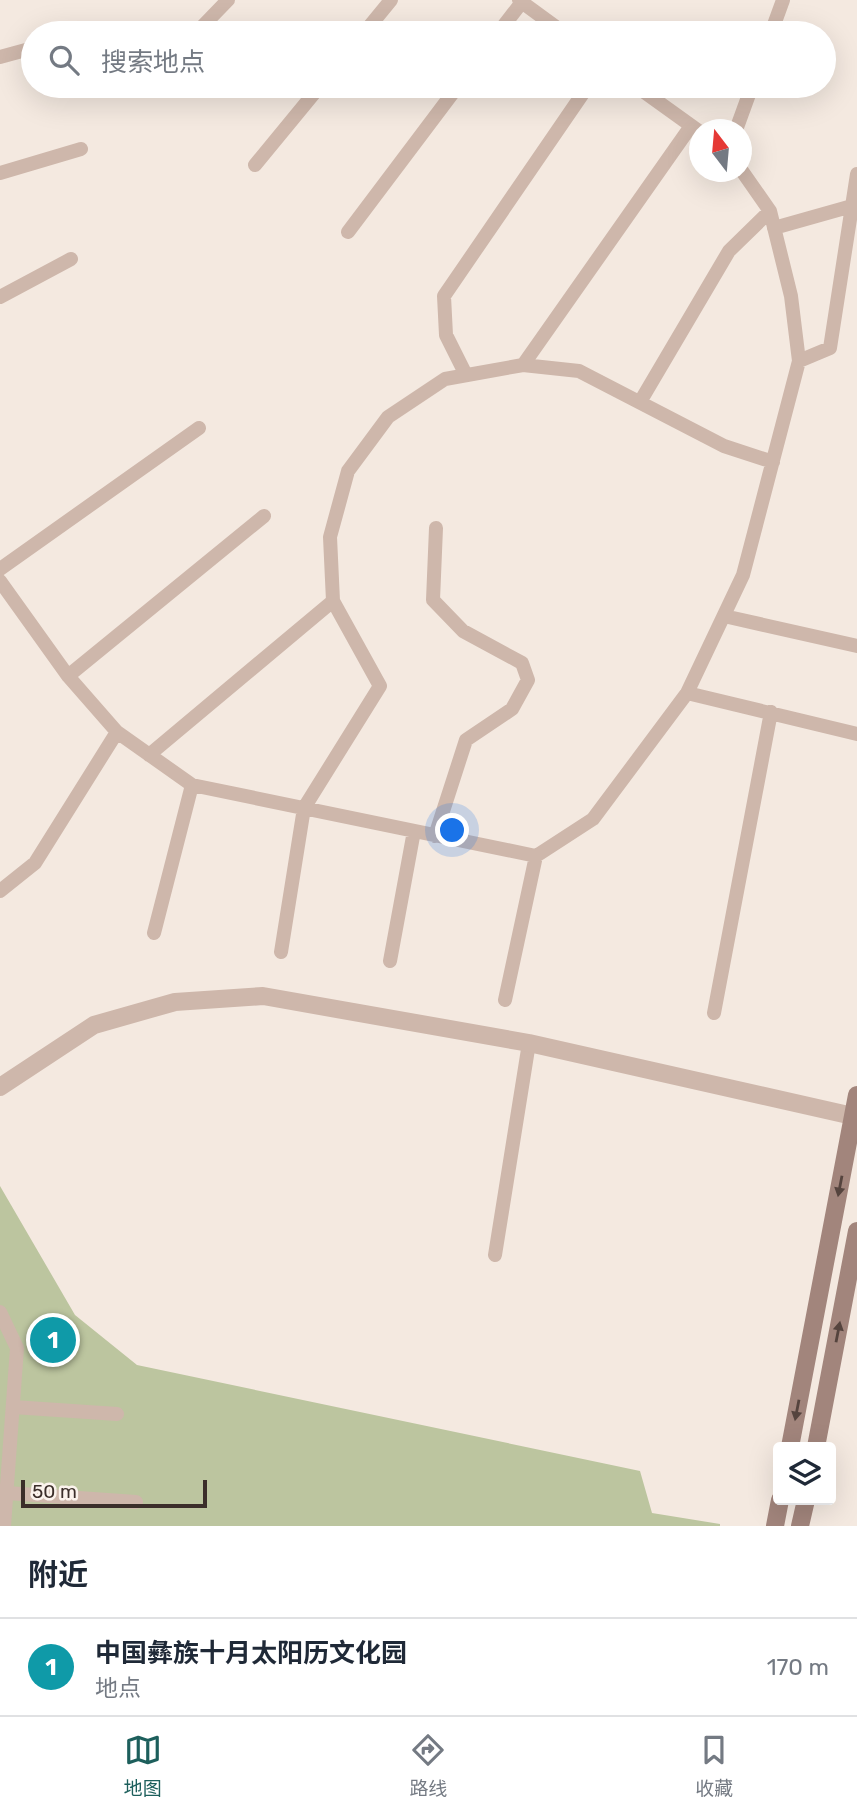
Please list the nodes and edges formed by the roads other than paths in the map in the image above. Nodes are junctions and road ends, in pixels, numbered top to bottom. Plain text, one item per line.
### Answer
1 (228, 0) edge
2 (391, 0) edge
3 (783, 0) edge
4 (520, 1) edge
5 (208, 21) edge
6 (374, 21) edge
7 (506, 21) edge
8 (548, 21) edge
9 (775, 21) edge
10 (21, 51) edge
11 (0, 57) edge
12 (310, 98) edge
13 (449, 98) edge
14 (579, 98) edge
15 (652, 98) edge
16 (748, 98) edge
17 (740, 119) edge
18 (689, 125) edge
19 (689, 137) edge
20 (81, 149) dead end
21 (255, 165) dead end
22 (0, 173) edge
23 (857, 174) edge
24 (748, 182) edge
25 (852, 206) junction
26 (770, 211) junction
27 (774, 228) junction
28 (348, 232) dead end
29 (71, 259) dead end
30 (0, 297) edge
31 (799, 361) junction
32 (523, 365) junction
33 (466, 375) junction
34 (639, 402) junction
35 (199, 428) dead end
36 (773, 462) junction
37 (264, 516) dead end
38 (436, 527) dead end
39 (0, 569) edge
40 (0, 580) edge
41 (332, 600) junction
42 (724, 616) junction
43 (857, 646) edge
44 (68, 676) junction
45 (687, 693) junction
46 (771, 712) junction
47 (117, 732) junction
48 (857, 733) edge
49 (149, 755) junction
50 (192, 785) junction
51 (304, 808) junction
52 (414, 831) junction
53 (435, 836) junction
54 (536, 856) junction
55 (0, 891) edge
56 (154, 933) dead end
57 (281, 952) dead end
58 (390, 961) dead end
59 (505, 1000) dead end
60 (714, 1013) dead end
61 (529, 1043) junction
62 (0, 1087) edge
63 (857, 1095) edge
64 (855, 1116) edge
65 (857, 1231) edge
66 (495, 1255) dead end
67 (0, 1312) edge
68 (13, 1407) junction
69 (117, 1414) dead end
70 (791, 1442) edge
71 (817, 1442) edge
72 (7, 1493) junction
73 (136, 1502) dead end
74 (779, 1505) edge
75 (805, 1505) edge
76 (4, 1526) edge
77 (775, 1526) edge
78 (800, 1526) edge

1 - 5 lane
2 - 6 lane
3 - 9 lane
4 - 7 lane
4 - 8 lane
10 - 11 lane
12 - 21 lane
13 - 28 lane
14 - 33 lane
15 - 18 lane
16 - 17 lane
19 - 32 lane
20 - 22 lane
23 - 25 lane
24 - 26 lane
25 - 27 lane
25 - 31 lane
26 - 27 lane
26 - 34 lane
27 - 31 lane
29 - 30 lane
31 - 36 lane
32 - 33 lane
32 - 34 lane
33 - 41 lane
34 - 36 lane
35 - 39 lane
36 - 42 lane
37 - 44 lane
38 - 53 lane
40 - 44 lane
41 - 49 lane
41 - 51 lane
42 - 43 lane
42 - 45 lane
44 - 47 lane
45 - 46 lane
45 - 54 lane
46 - 48 lane
46 - 60 lane
47 - 49 lane
47 - 55 lane
49 - 50 lane
50 - 51 lane
50 - 56 lane
51 - 52 lane
51 - 57 lane
52 - 53 lane
52 - 58 lane
53 - 54 lane
54 - 59 lane
61 - 62 street
61 - 64 street
61 - 66 lane
63 - 64 main road
64 -> 70 main road
71 -> 65 main road
67 - 68 lane
68 - 69 lane
68 - 72 lane
72 - 73 lane
72 - 76 lane
74 - 77 main road
75 - 78 main road

